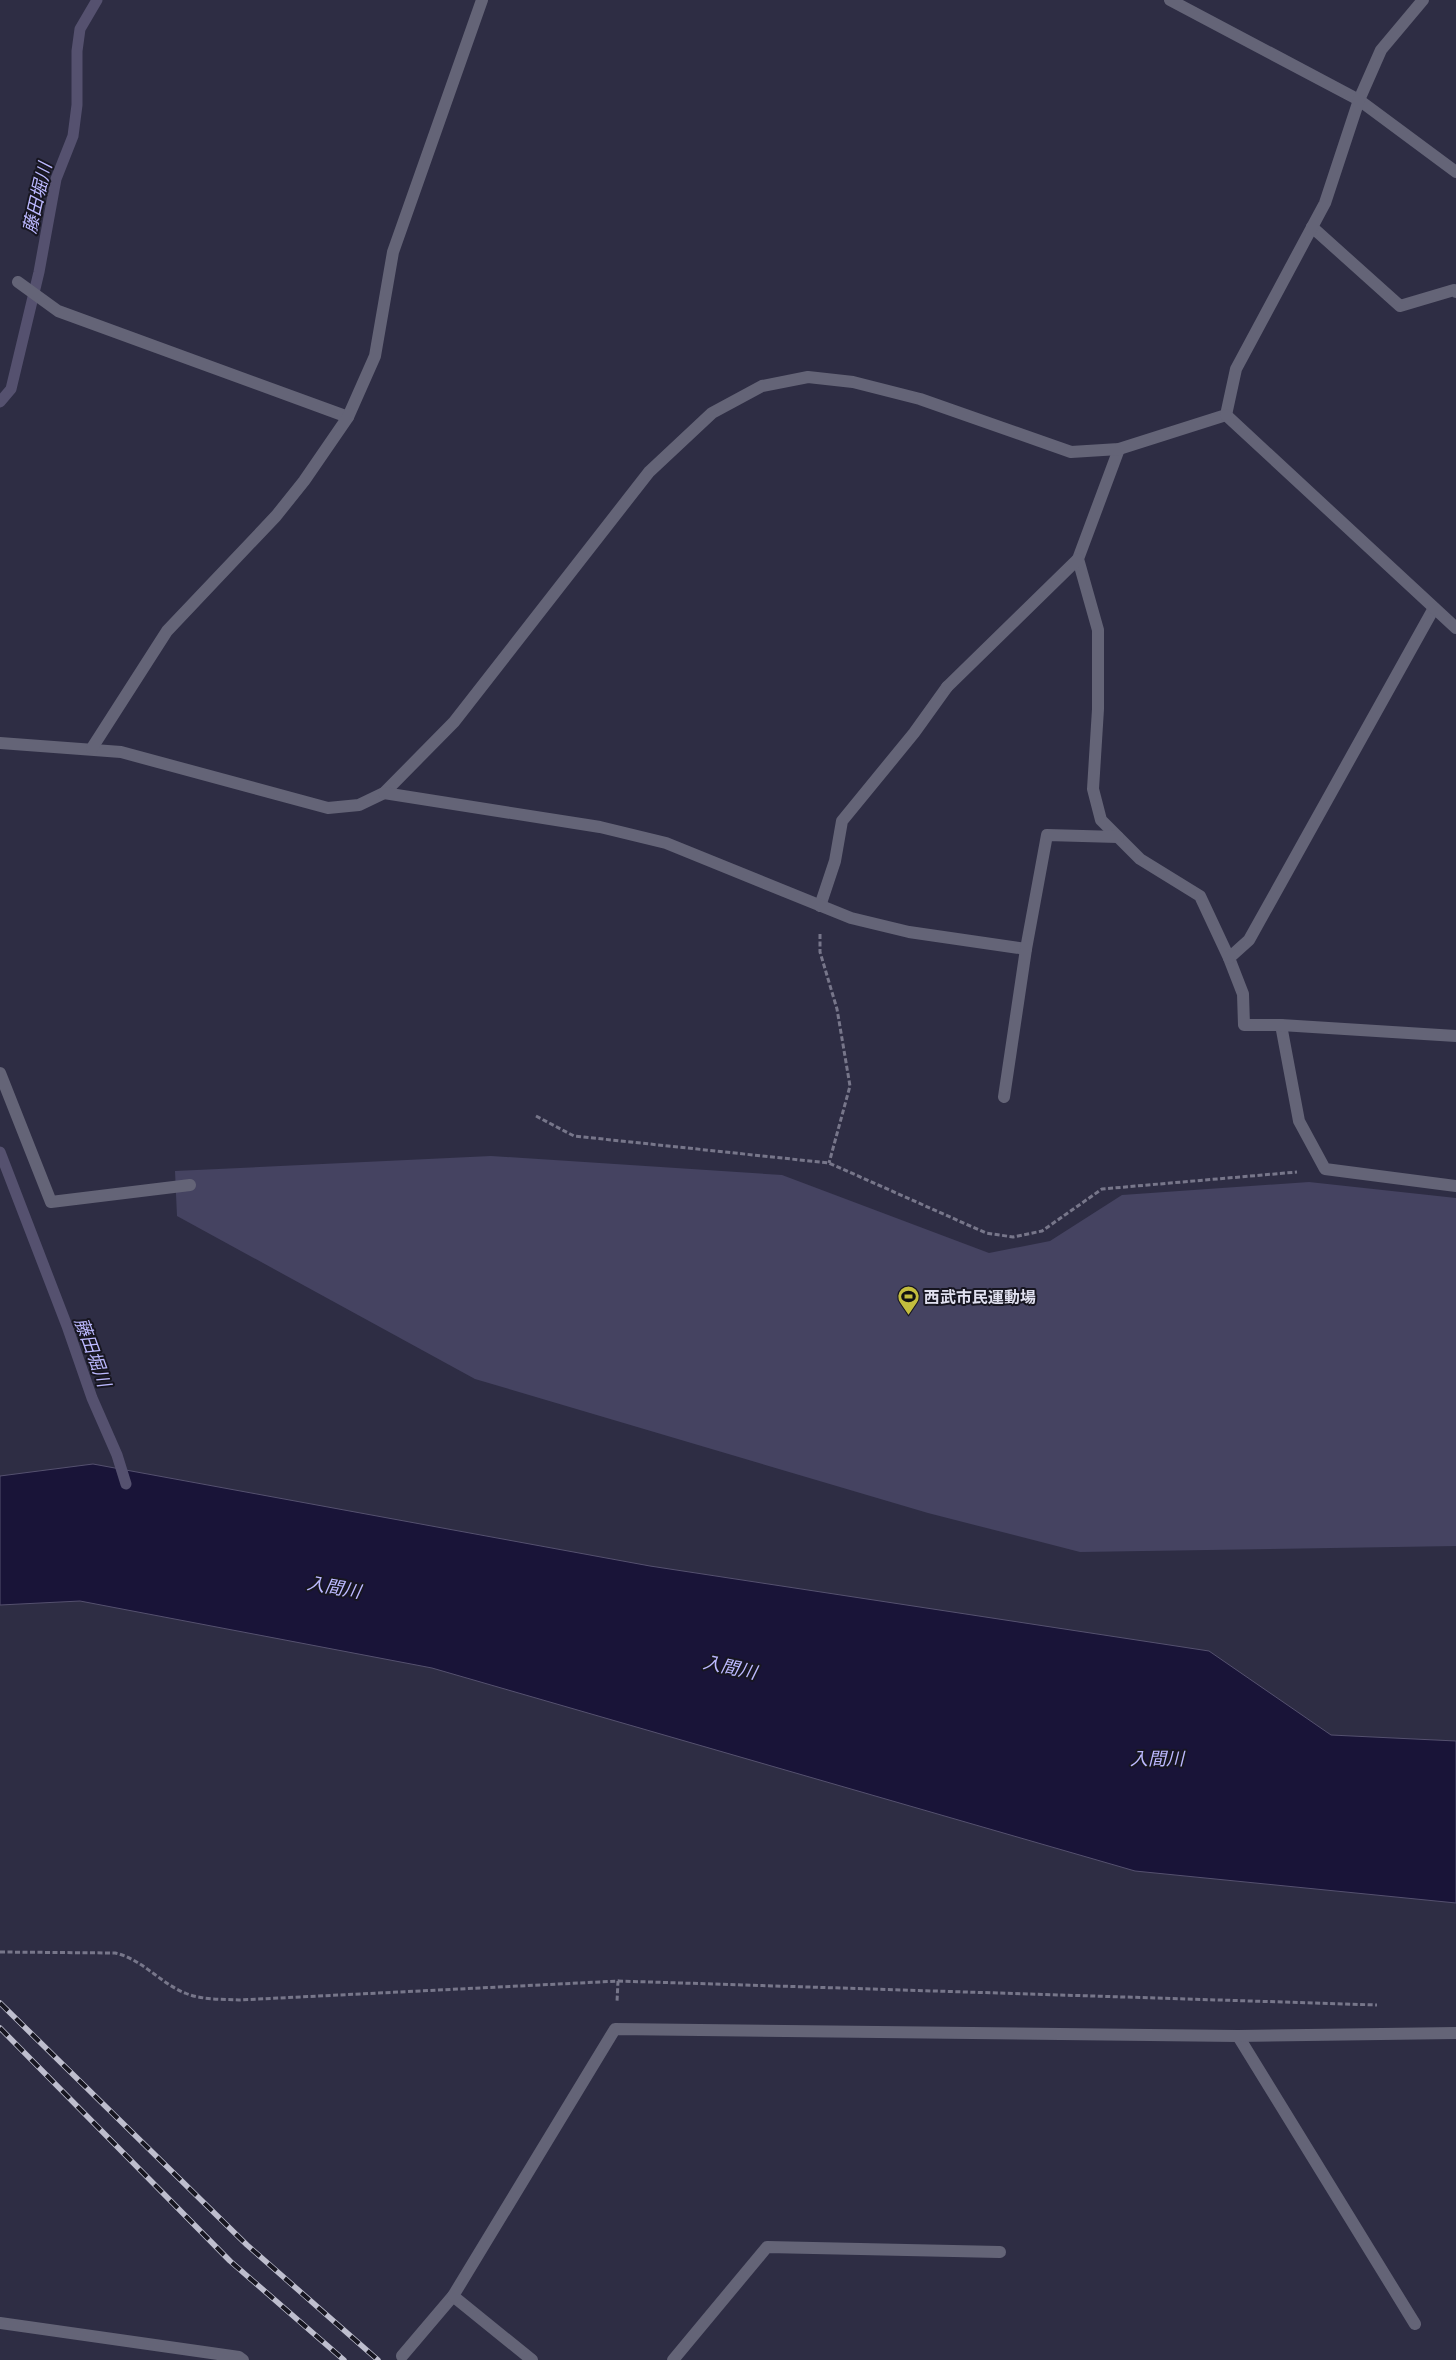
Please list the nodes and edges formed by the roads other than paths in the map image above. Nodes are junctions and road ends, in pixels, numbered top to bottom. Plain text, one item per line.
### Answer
1 (482, 0) edge
2 (1170, 0) edge
3 (1423, 0) edge
4 (1359, 100) junction
5 (1456, 172) edge
6 (1312, 227) junction
7 (18, 282) dead end
8 (1456, 292) edge
9 (1226, 415) junction
10 (348, 417) junction
11 (1119, 450) junction
12 (1078, 559) junction
13 (1434, 608) junction
14 (1456, 628) edge
15 (0, 743) edge
16 (92, 748) junction
17 (384, 793) junction
18 (1118, 837) junction
19 (820, 906) junction
20 (1026, 949) junction
21 (1230, 958) junction
22 (1281, 1025) junction
23 (1456, 1036) edge
24 (0, 1074) edge
25 (1004, 1097) dead end
26 (190, 1186) dead end
27 (1456, 1186) edge
28 (1456, 2034) edge
29 (1238, 2036) junction
30 (1000, 2252) dead end
31 (453, 2296) junction
32 (0, 2323) edge
33 (1415, 2324) dead end
34 (402, 2356) dead end
35 (243, 2360) edge
36 (532, 2360) edge
37 (673, 2360) edge

1 - 10 street
2 - 4 street
3 - 4 street
4 - 5 street
4 - 6 street
6 - 8 street
6 - 9 street
7 - 10 street
9 - 11 street
9 - 13 street
10 - 16 street
11 - 12 street
11 - 17 street
12 - 18 street
12 - 19 street
13 - 14 street
13 - 21 street
15 - 16 street
16 - 17 street
17 - 19 street
18 - 20 street
18 - 21 street
19 - 20 street
20 - 25 street
21 - 22 street
22 - 23 street
22 - 27 street
24 - 26 street
28 - 29 street
29 - 31 street
29 - 33 street
30 - 37 street
31 - 34 street
31 - 36 street
32 - 35 street

